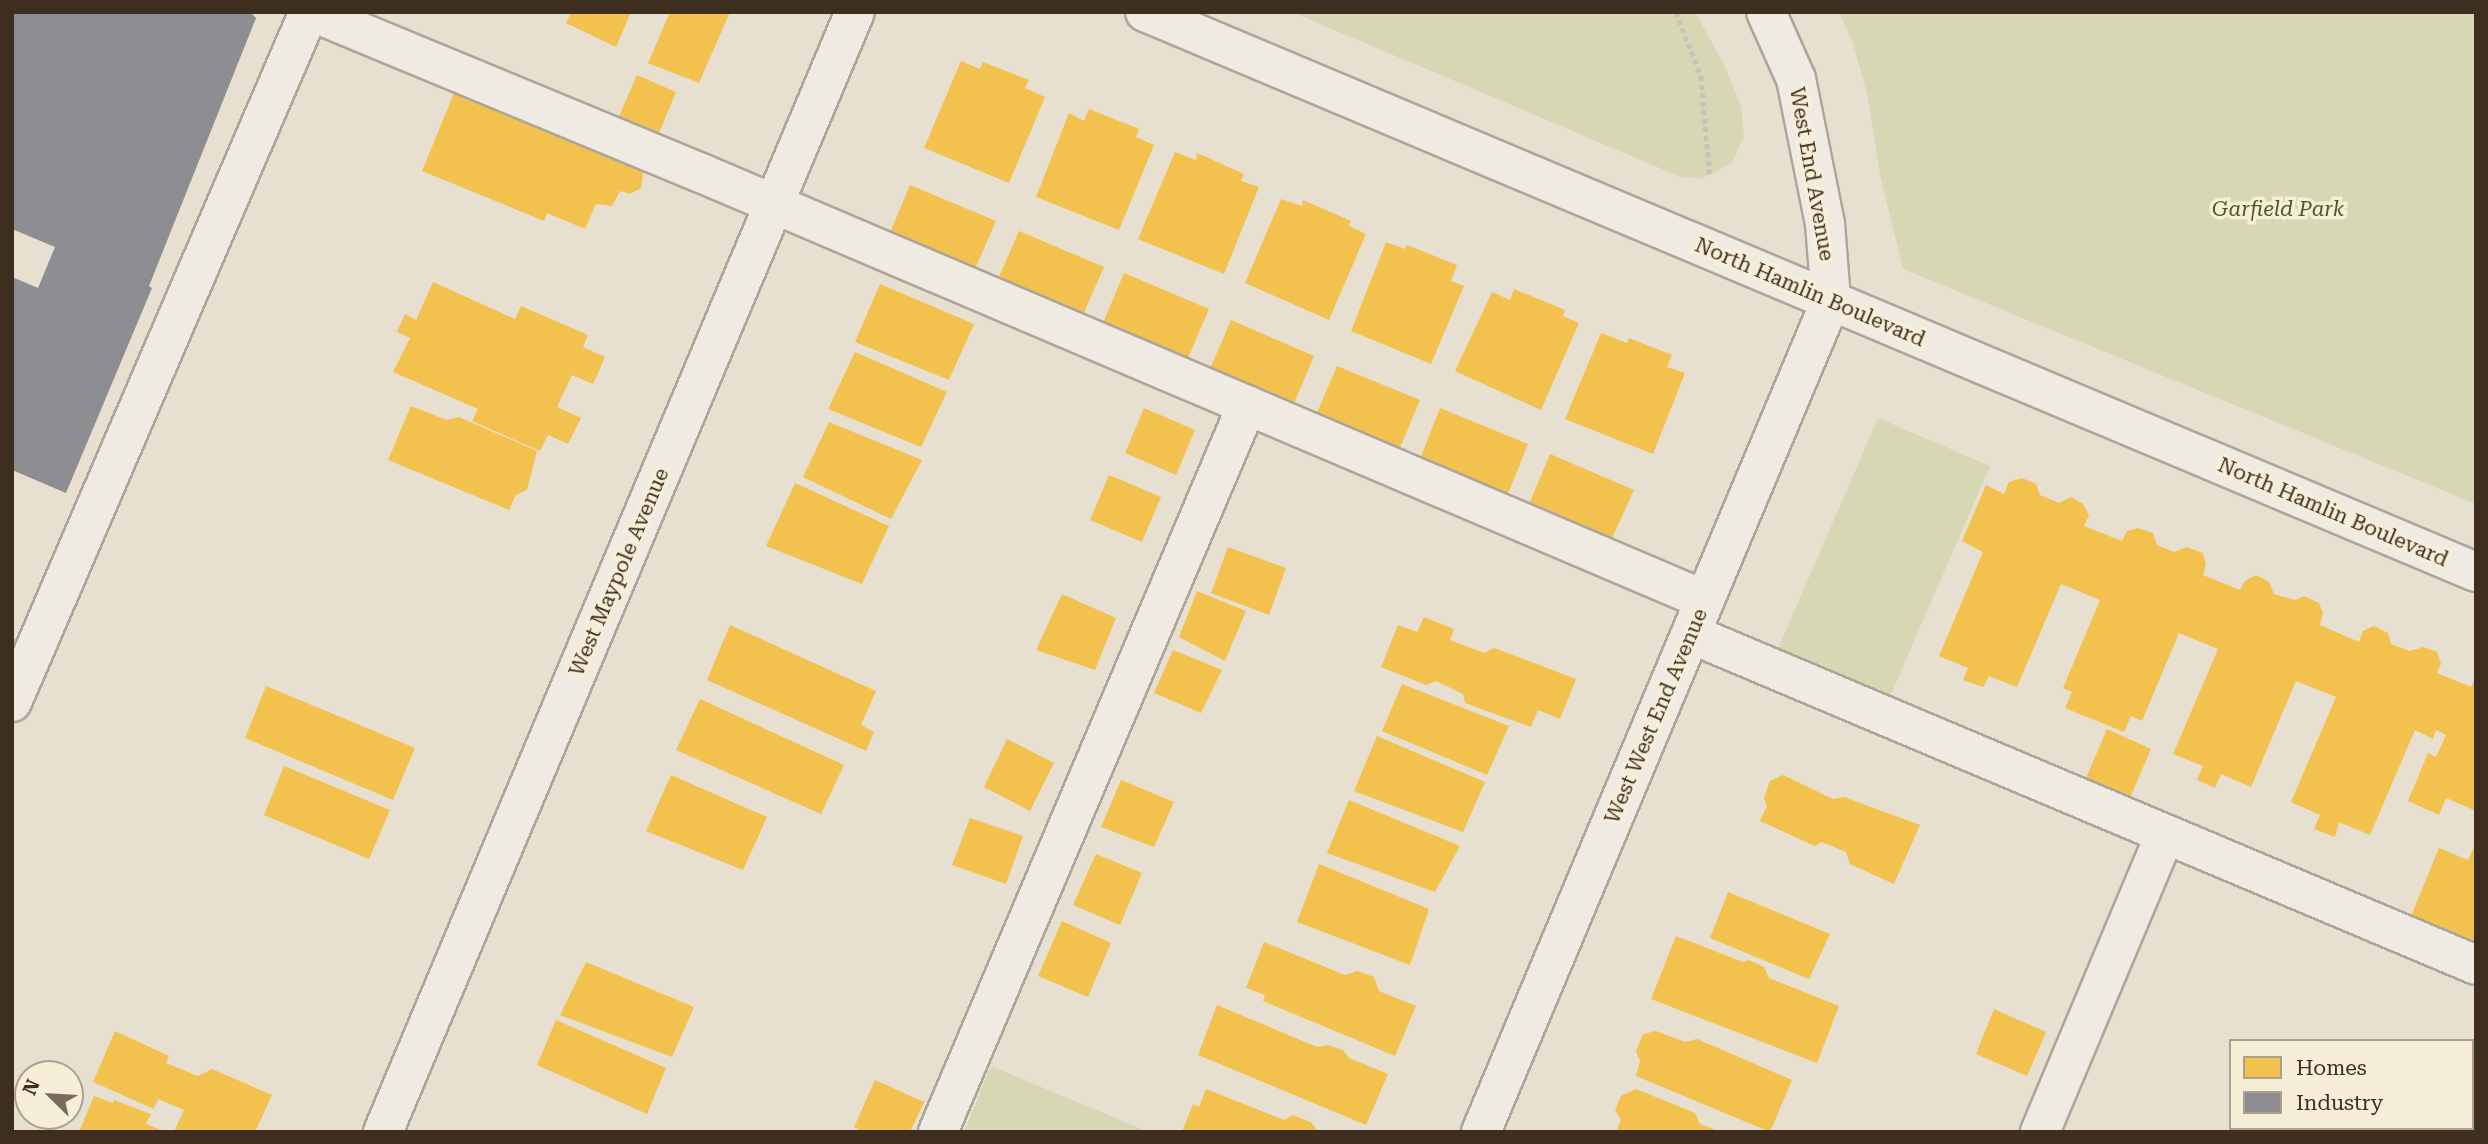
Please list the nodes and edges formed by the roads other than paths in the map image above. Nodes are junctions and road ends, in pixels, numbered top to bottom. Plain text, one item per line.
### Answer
1 (311, 12) edge
2 (855, 12) edge
3 (1144, 12) edge
4 (1766, 12) edge
5 (775, 204) junction
6 (1831, 300) junction
7 (1247, 405) junction
8 (2476, 572) edge
9 (1705, 600) junction
10 (1690, 634) junction
11 (12, 702) edge
12 (2165, 834) junction
13 (2476, 965) edge
14 (383, 1132) edge
15 (938, 1132) edge
16 (1481, 1132) edge
17 (2039, 1132) edge

1 - 5 street
1 - 11 street
2 - 5 street, West Maypole Avenue
3 - 6 street, North Hamlin Boulevard
4 - 6 street, West End Avenue
5 - 7 street
5 - 14 street, West Maypole Avenue
6 - 8 street, North Hamlin Boulevard
6 - 9 street, West West End Avenue
7 - 9 street
7 - 15 street
9 - 10 street, West West End Avenue
10 - 12 street
10 - 16 street, West West End Avenue
12 - 13 street
12 - 17 street

